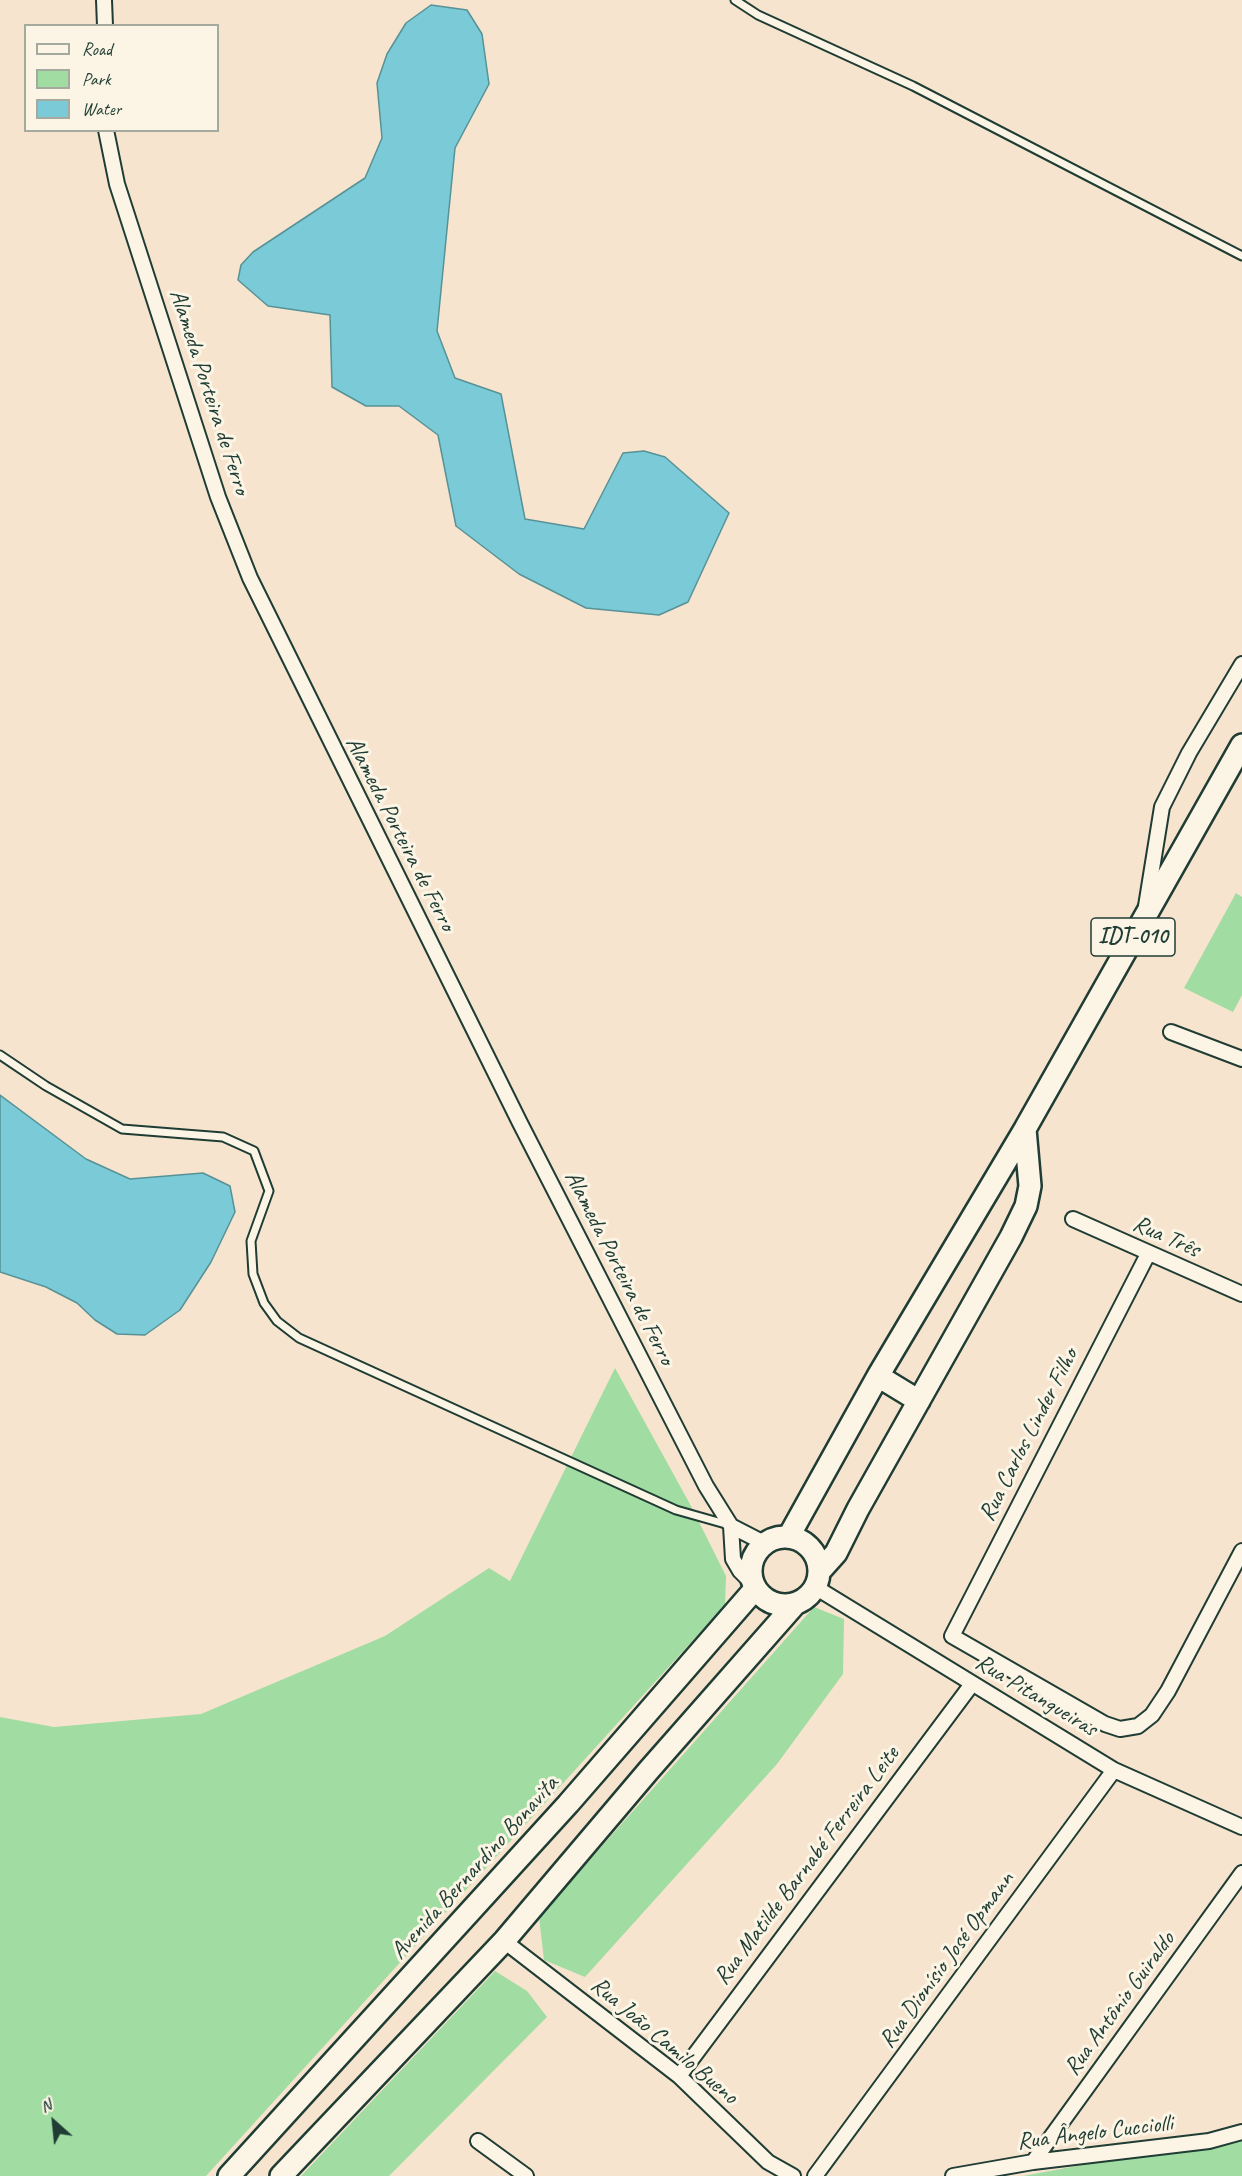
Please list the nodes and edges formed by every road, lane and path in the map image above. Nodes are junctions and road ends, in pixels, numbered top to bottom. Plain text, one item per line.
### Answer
1 (104, 0) edge
2 (735, 0) edge
3 (105, 24) edge
4 (106, 132) edge
5 (1242, 256) edge
6 (1242, 664) edge
7 (1242, 745) edge
8 (1144, 917) junction
9 (1172, 1032) dead end
10 (0, 1055) edge
11 (1242, 1059) edge
12 (1025, 1129) junction
13 (1073, 1220) dead end
14 (1148, 1254) junction
15 (1242, 1294) edge
16 (878, 1376) junction
17 (919, 1401) junction
18 (731, 1526) junction
19 (789, 1536) junction
20 (764, 1543) junction
21 (1242, 1551) edge
22 (817, 1580) junction
23 (754, 1587) junction
24 (796, 1603) junction
25 (972, 1684) junction
26 (1114, 1770) junction
27 (1242, 1827) edge
28 (1242, 1873) edge
29 (504, 1941) junction
30 (679, 2076) junction
31 (1242, 2132) edge
32 (478, 2141) dead end
33 (1033, 2162) junction
34 (228, 2176) edge
35 (282, 2176) edge
36 (526, 2176) edge
37 (793, 2176) edge
38 (815, 2176) edge
39 (953, 2176) edge

1 - 3 street
2 - 5 lane
4 - 18 street, Alameda Porteira de Ferro
6 - 8 street
7 - 8 main road, IDT-010
8 - 12 main road, IDT-010
9 - 11 street
10 - 18 lane
12 - 16 main road
12 - 17 main road
13 - 14 street, Rua Três
14 - 15 street, Rua Três
14 - 21 street, Rua Carlos Linder Filho
16 - 17 main road
16 - 19 main road
17 - 22 main road
18 - 20 street
18 - 23 street, Alameda Porteira de Ferro
19 - 20 main road
19 - 22 main road
20 - 23 main road
22 - 24 main road
22 - 25 street, Rua Pitangueiras
23 - 24 main road
23 - 34 main road, Avenida Bernardino Bonavita
24 - 29 main road
25 - 26 street, Rua Pitangueiras
25 - 30 street, Rua Matilde Barnabé Ferreira Leite
26 - 27 street, Rua Pitangueiras
26 - 38 street, Rua Dionísio José Opmann
28 - 33 street, Rua Antônio Guiraldo
29 - 30 street, Rua João Camilo Bueno
29 - 35 main road
30 - 37 street, Rua João Camilo Bueno
31 - 33 street, Rua Ângelo Cucciolli
32 - 36 street
33 - 39 street, Rua Ângelo Cucciolli

